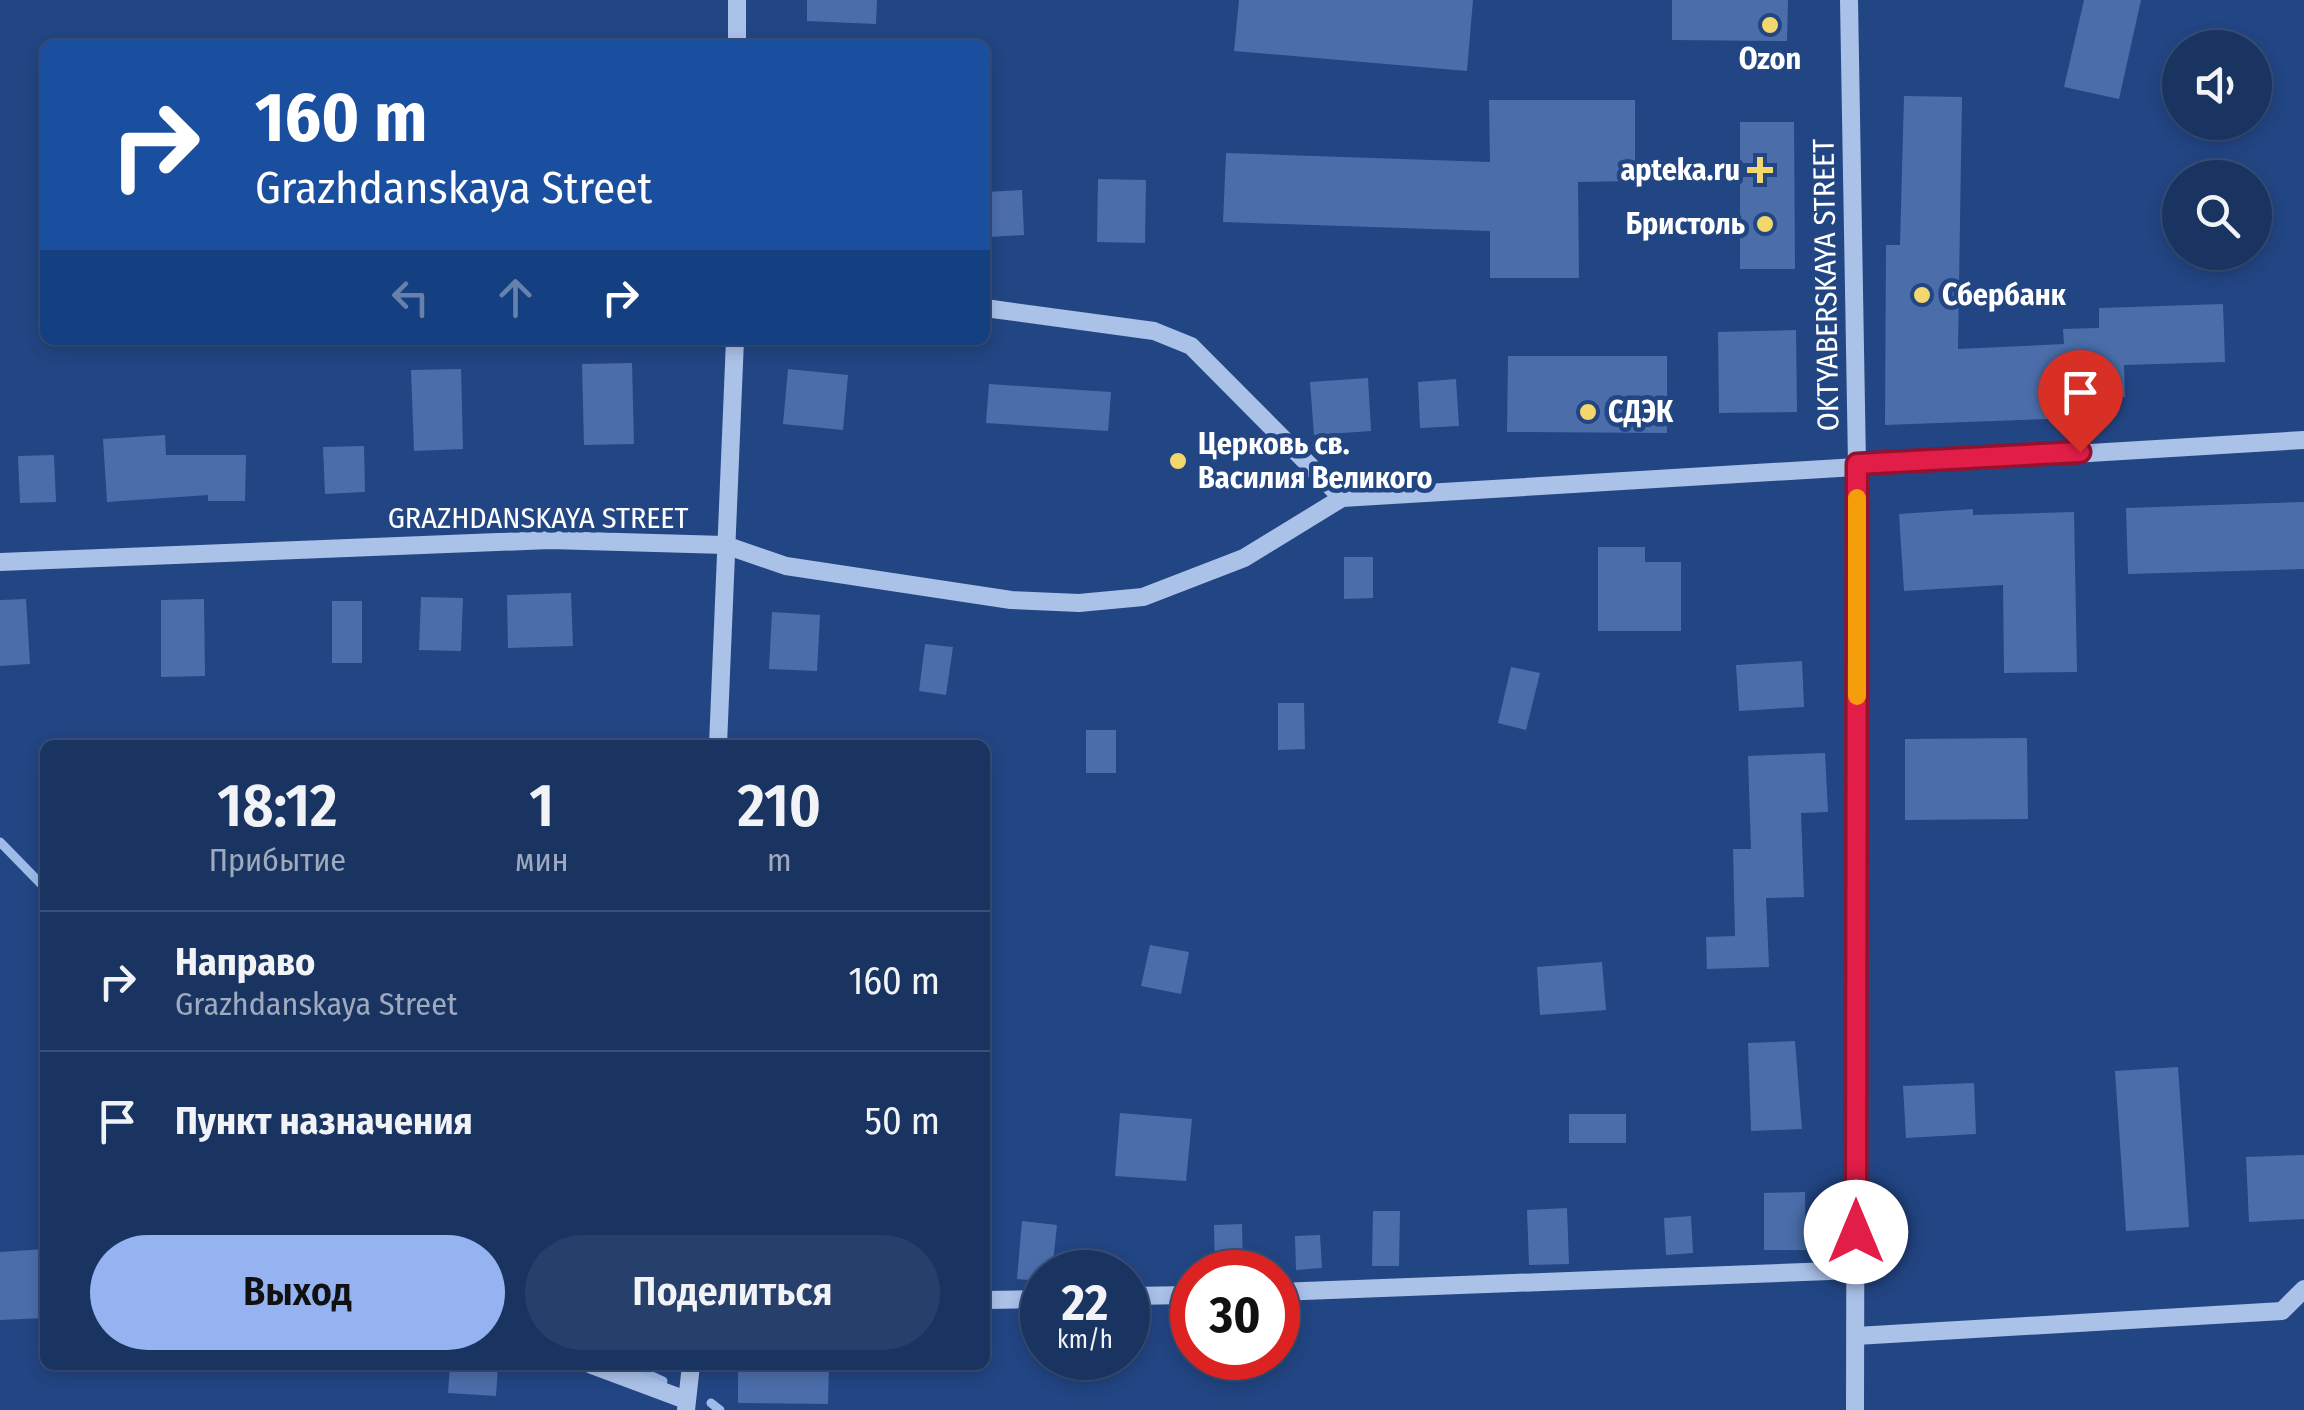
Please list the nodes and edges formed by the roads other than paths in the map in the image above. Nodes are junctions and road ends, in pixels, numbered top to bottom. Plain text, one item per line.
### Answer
1 (737, 0) edge
2 (1849, 0) edge
3 (738, 40) edge
4 (990, 309) edge
5 (735, 345) edge
6 (2304, 440) edge
7 (1857, 464) junction
8 (1342, 498) junction
9 (724, 545) junction
10 (0, 562) edge
11 (718, 740) edge
12 (1856, 1270) junction
13 (2304, 1289) edge
14 (1300, 1291) edge
15 (1020, 1299) edge
16 (990, 1300) edge
17 (1856, 1336) junction
18 (604, 1370) edge
19 (690, 1370) edge
20 (686, 1405) edge
21 (1855, 1410) edge

1 - 3 street
2 - 7 street, OKTYABERSKAYA STREET
4 - 8 street
5 - 9 street
6 - 7 street, GRAZHDANSKAYA STREET
7 - 8 street, GRAZHDANSKAYA STREET
7 - 12 street, OKTYABERSKAYA STREET
8 - 9 street, GRAZHDANSKAYA STREET
9 - 10 street, GRAZHDANSKAYA STREET
9 - 11 street
12 - 14 street
12 - 17 street, OKTYABERSKAYA STREET
13 - 17 street
15 - 16 street
17 - 21 street, OKTYABERSKAYA STREET
18 - 20 street
19 - 20 street

